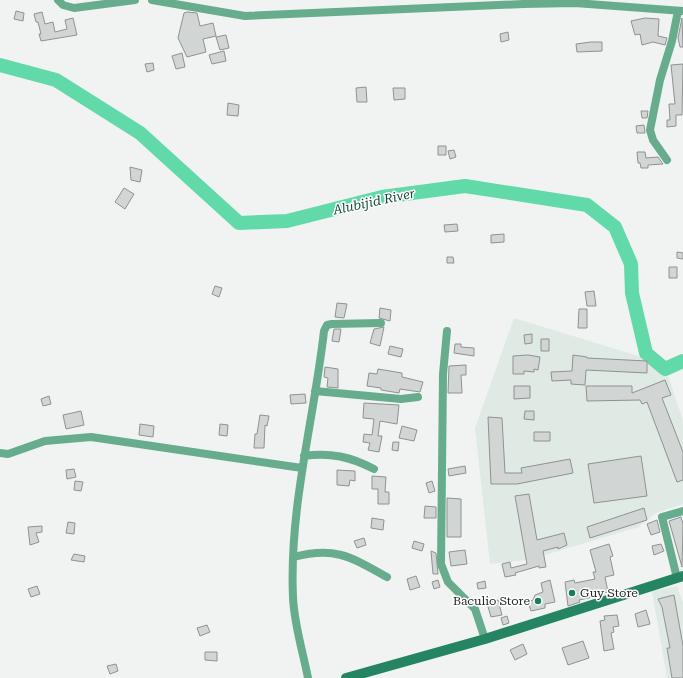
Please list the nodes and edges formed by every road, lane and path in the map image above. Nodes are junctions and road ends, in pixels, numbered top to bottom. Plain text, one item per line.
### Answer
1 (58, 0) edge
2 (135, 0) edge
3 (152, 0) edge
4 (680, 11) edge
5 (667, 160) dead end
6 (381, 324) dead end
7 (447, 330) dead end
8 (314, 391) junction
9 (418, 397) dead end
10 (0, 453) edge
11 (304, 456) junction
12 (302, 468) junction
13 (374, 469) dead end
14 (683, 511) edge
15 (294, 557) junction
16 (386, 577) dead end
17 (680, 577) edge
18 (485, 639) junction
19 (308, 678) edge
20 (346, 678) edge

1 - 2 street
3 - 4 street
4 - 5 street
6 - 8 street
7 - 18 street
8 - 9 street
8 - 11 street
10 - 12 street
11 - 12 street
11 - 13 street
12 - 15 street
14 - 17 street
15 - 16 street
15 - 19 street
17 - 18 street
18 - 20 street

